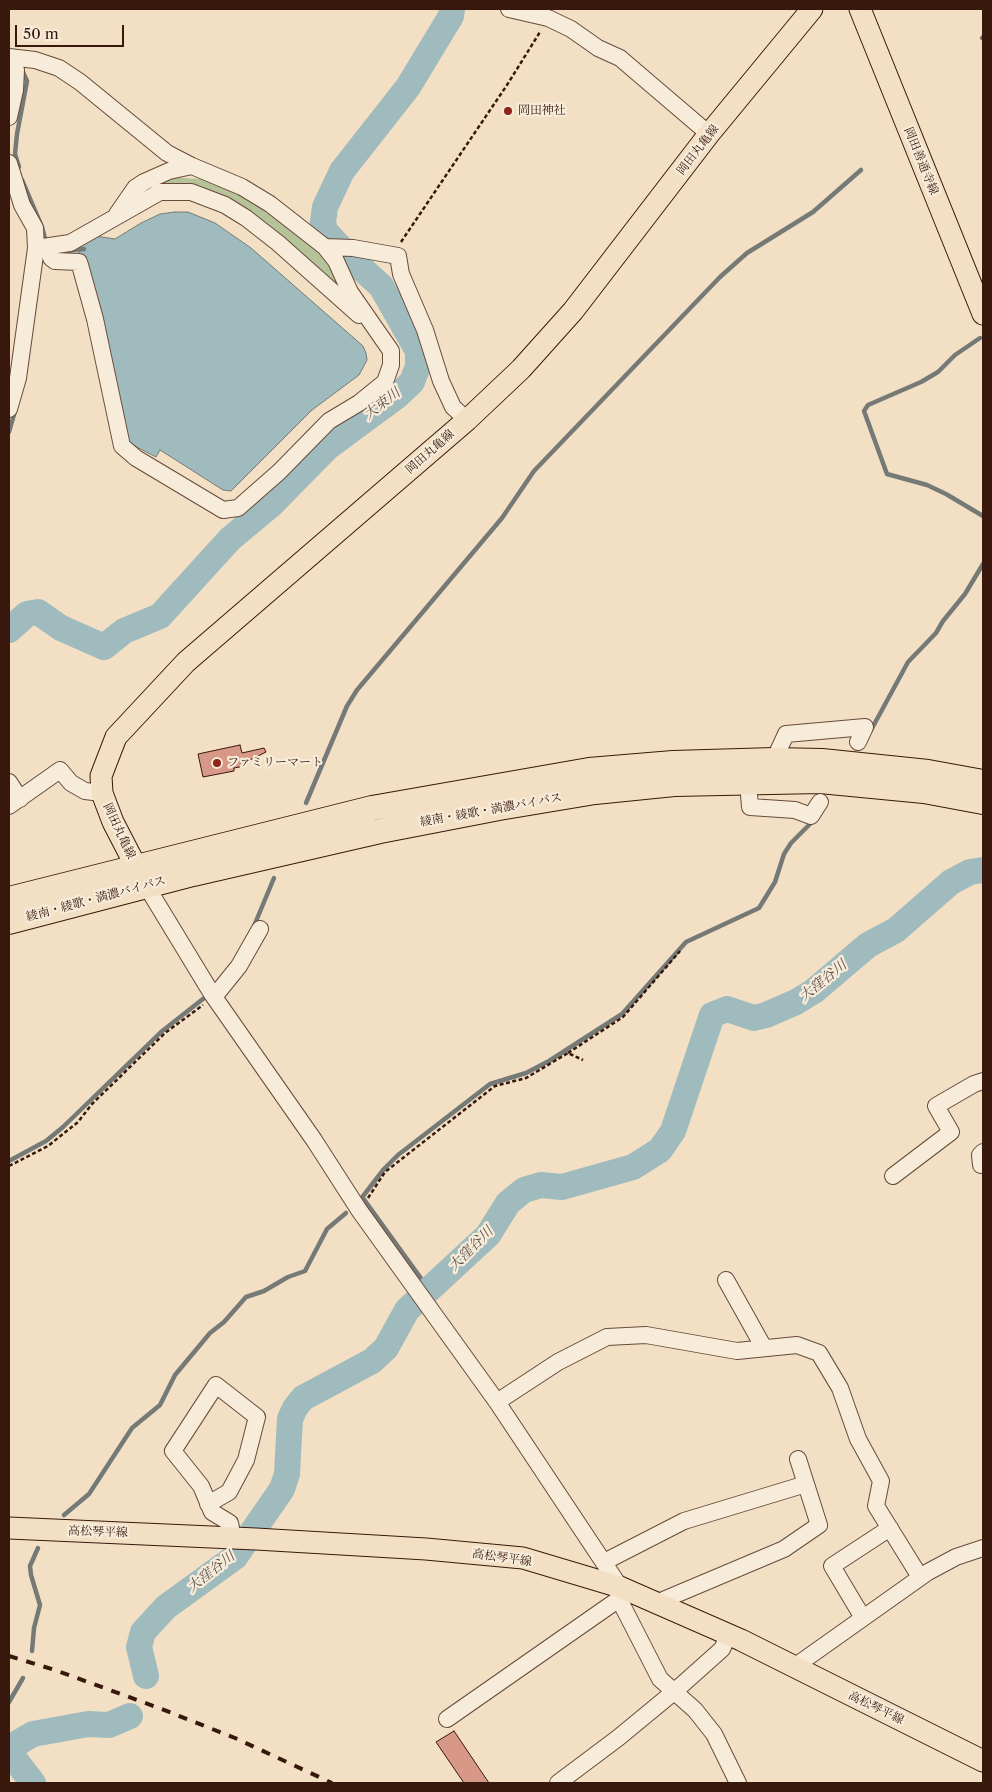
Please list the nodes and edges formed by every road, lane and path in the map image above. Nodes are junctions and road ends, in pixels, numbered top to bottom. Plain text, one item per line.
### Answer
1 (509, 9) edge
2 (812, 9) edge
3 (860, 9) edge
4 (548, 18) junction
5 (12, 58) edge
6 (9, 117) edge
7 (709, 134) junction
8 (9, 164) edge
9 (192, 166) junction
10 (115, 217) junction
11 (328, 246) junction
12 (46, 250) junction
13 (398, 256) junction
14 (983, 314) edge
15 (368, 318) junction
16 (9, 409) edge
17 (467, 420) junction
18 (858, 742) dead end
19 (774, 760) junction
20 (9, 782) edge
21 (748, 782) junction
22 (983, 782) edge
23 (102, 793) junction
24 (14, 802) edge
25 (820, 802) dead end
26 (983, 802) edge
27 (141, 876) junction
28 (9, 899) edge
29 (9, 922) edge
30 (260, 929) dead end
31 (680, 951) dead end
32 (212, 993) junction
33 (568, 1053) junction
34 (583, 1060) dead end
35 (983, 1081) edge
36 (9, 1166) edge
37 (893, 1176) dead end
38 (367, 1200) dead end
39 (726, 1280) dead end
40 (764, 1348) junction
41 (497, 1402) junction
42 (798, 1459) dead end
43 (806, 1484) junction
44 (208, 1504) junction
45 (9, 1528) edge
46 (890, 1528) junction
47 (243, 1538) junction
48 (983, 1548) edge
49 (604, 1562) junction
50 (920, 1577) junction
51 (621, 1591) junction
52 (656, 1603) junction
53 (863, 1618) junction
54 (728, 1636) junction
55 (794, 1667) junction
56 (675, 1691) junction
57 (447, 1719) dead end
58 (983, 1761) edge
59 (558, 1783) edge
60 (738, 1783) edge

1 - 4 street
2 - 7 main road, 岡田丸亀線
3 - 14 main road, 岡田善通寺線
4 - 7 street
4 - 13 path
5 - 6 street
5 - 9 street
7 - 17 main road, 岡田丸亀線
8 - 12 street
9 - 10 street
9 - 11 street
10 - 12 street
10 - 15 street
11 - 13 street
11 - 15 street
12 - 15 street
12 - 16 street
13 - 17 street
17 - 23 main road, 岡田丸亀線
18 - 19 street
19 - 22 highway, 綾南・綾歌・満濃バイパス
19 - 27 highway, 綾南・綾歌・満濃バイパス
20 - 24 street
21 - 25 street
21 - 26 highway, 綾南・綾歌・満濃バイパス
21 - 27 highway, 綾南・綾歌・満濃バイパス
23 - 24 street
23 - 27 main road, 岡田丸亀線
27 - 28 highway, 綾南・綾歌・満濃バイパス
27 - 29 highway, 綾南・綾歌・満濃バイパス
27 - 32 street
30 - 32 street
31 - 33 path
32 - 36 path
32 - 41 street
33 - 34 path
33 - 38 path
35 - 37 street
39 - 40 street
40 - 41 street
40 - 46 street
41 - 49 street
42 - 43 street
43 - 49 street
43 - 52 street
44 - 44 street
44 - 47 street
45 - 47 main road, 高松琴平線
46 - 50 street
46 - 53 street
47 - 51 main road, 高松琴平線
48 - 50 street
49 - 51 street
50 - 53 street
51 - 52 main road, 高松琴平線
51 - 56 street
51 - 57 street
52 - 54 main road, 高松琴平線
53 - 55 street
54 - 55 main road, 高松琴平線
54 - 56 street
55 - 58 main road, 高松琴平線
56 - 59 street
56 - 60 street

